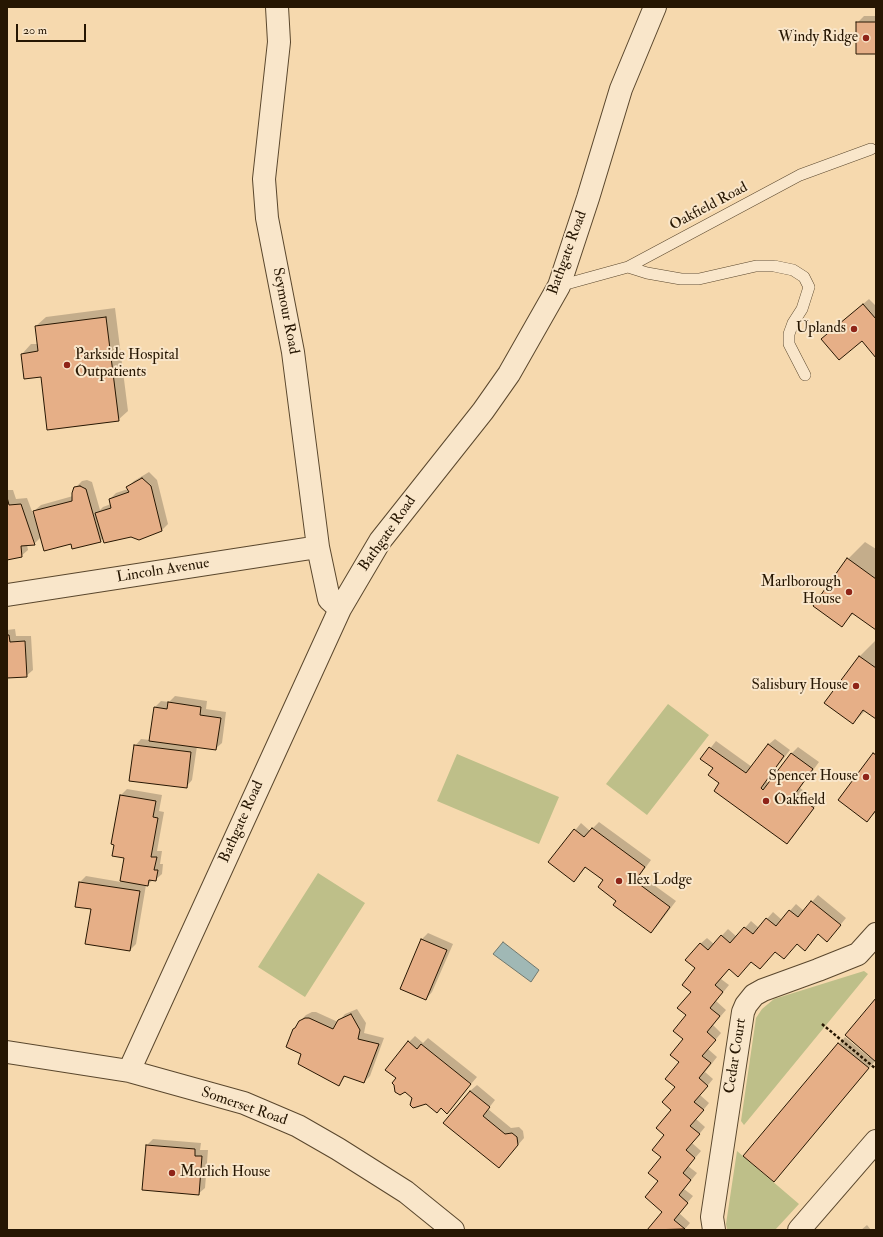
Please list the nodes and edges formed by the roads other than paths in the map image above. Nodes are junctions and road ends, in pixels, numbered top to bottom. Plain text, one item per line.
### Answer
1 (277, 7) edge
2 (655, 7) edge
3 (871, 149) dead end
4 (628, 267) junction
5 (559, 286) junction
6 (805, 375) dead end
7 (318, 547) junction
8 (7, 595) edge
9 (340, 609) junction
10 (876, 934) edge
11 (7, 1052) edge
12 (129, 1071) junction
13 (876, 1141) edge
14 (453, 1230) edge
15 (714, 1230) edge
16 (799, 1230) edge

1 - 7 street, Seymour Road
2 - 5 street, Bathgate Road
3 - 4 lane, Oakfield Road
4 - 5 lane, Oakfield Road
4 - 6 lane
5 - 9 street, Bathgate Road
7 - 8 street, Lincoln Avenue
7 - 9 street, Seymour Road
9 - 12 street, Bathgate Road
10 - 15 street, Cedar Court
11 - 12 street, Somerset Road
12 - 14 street, Somerset Road
13 - 16 street

